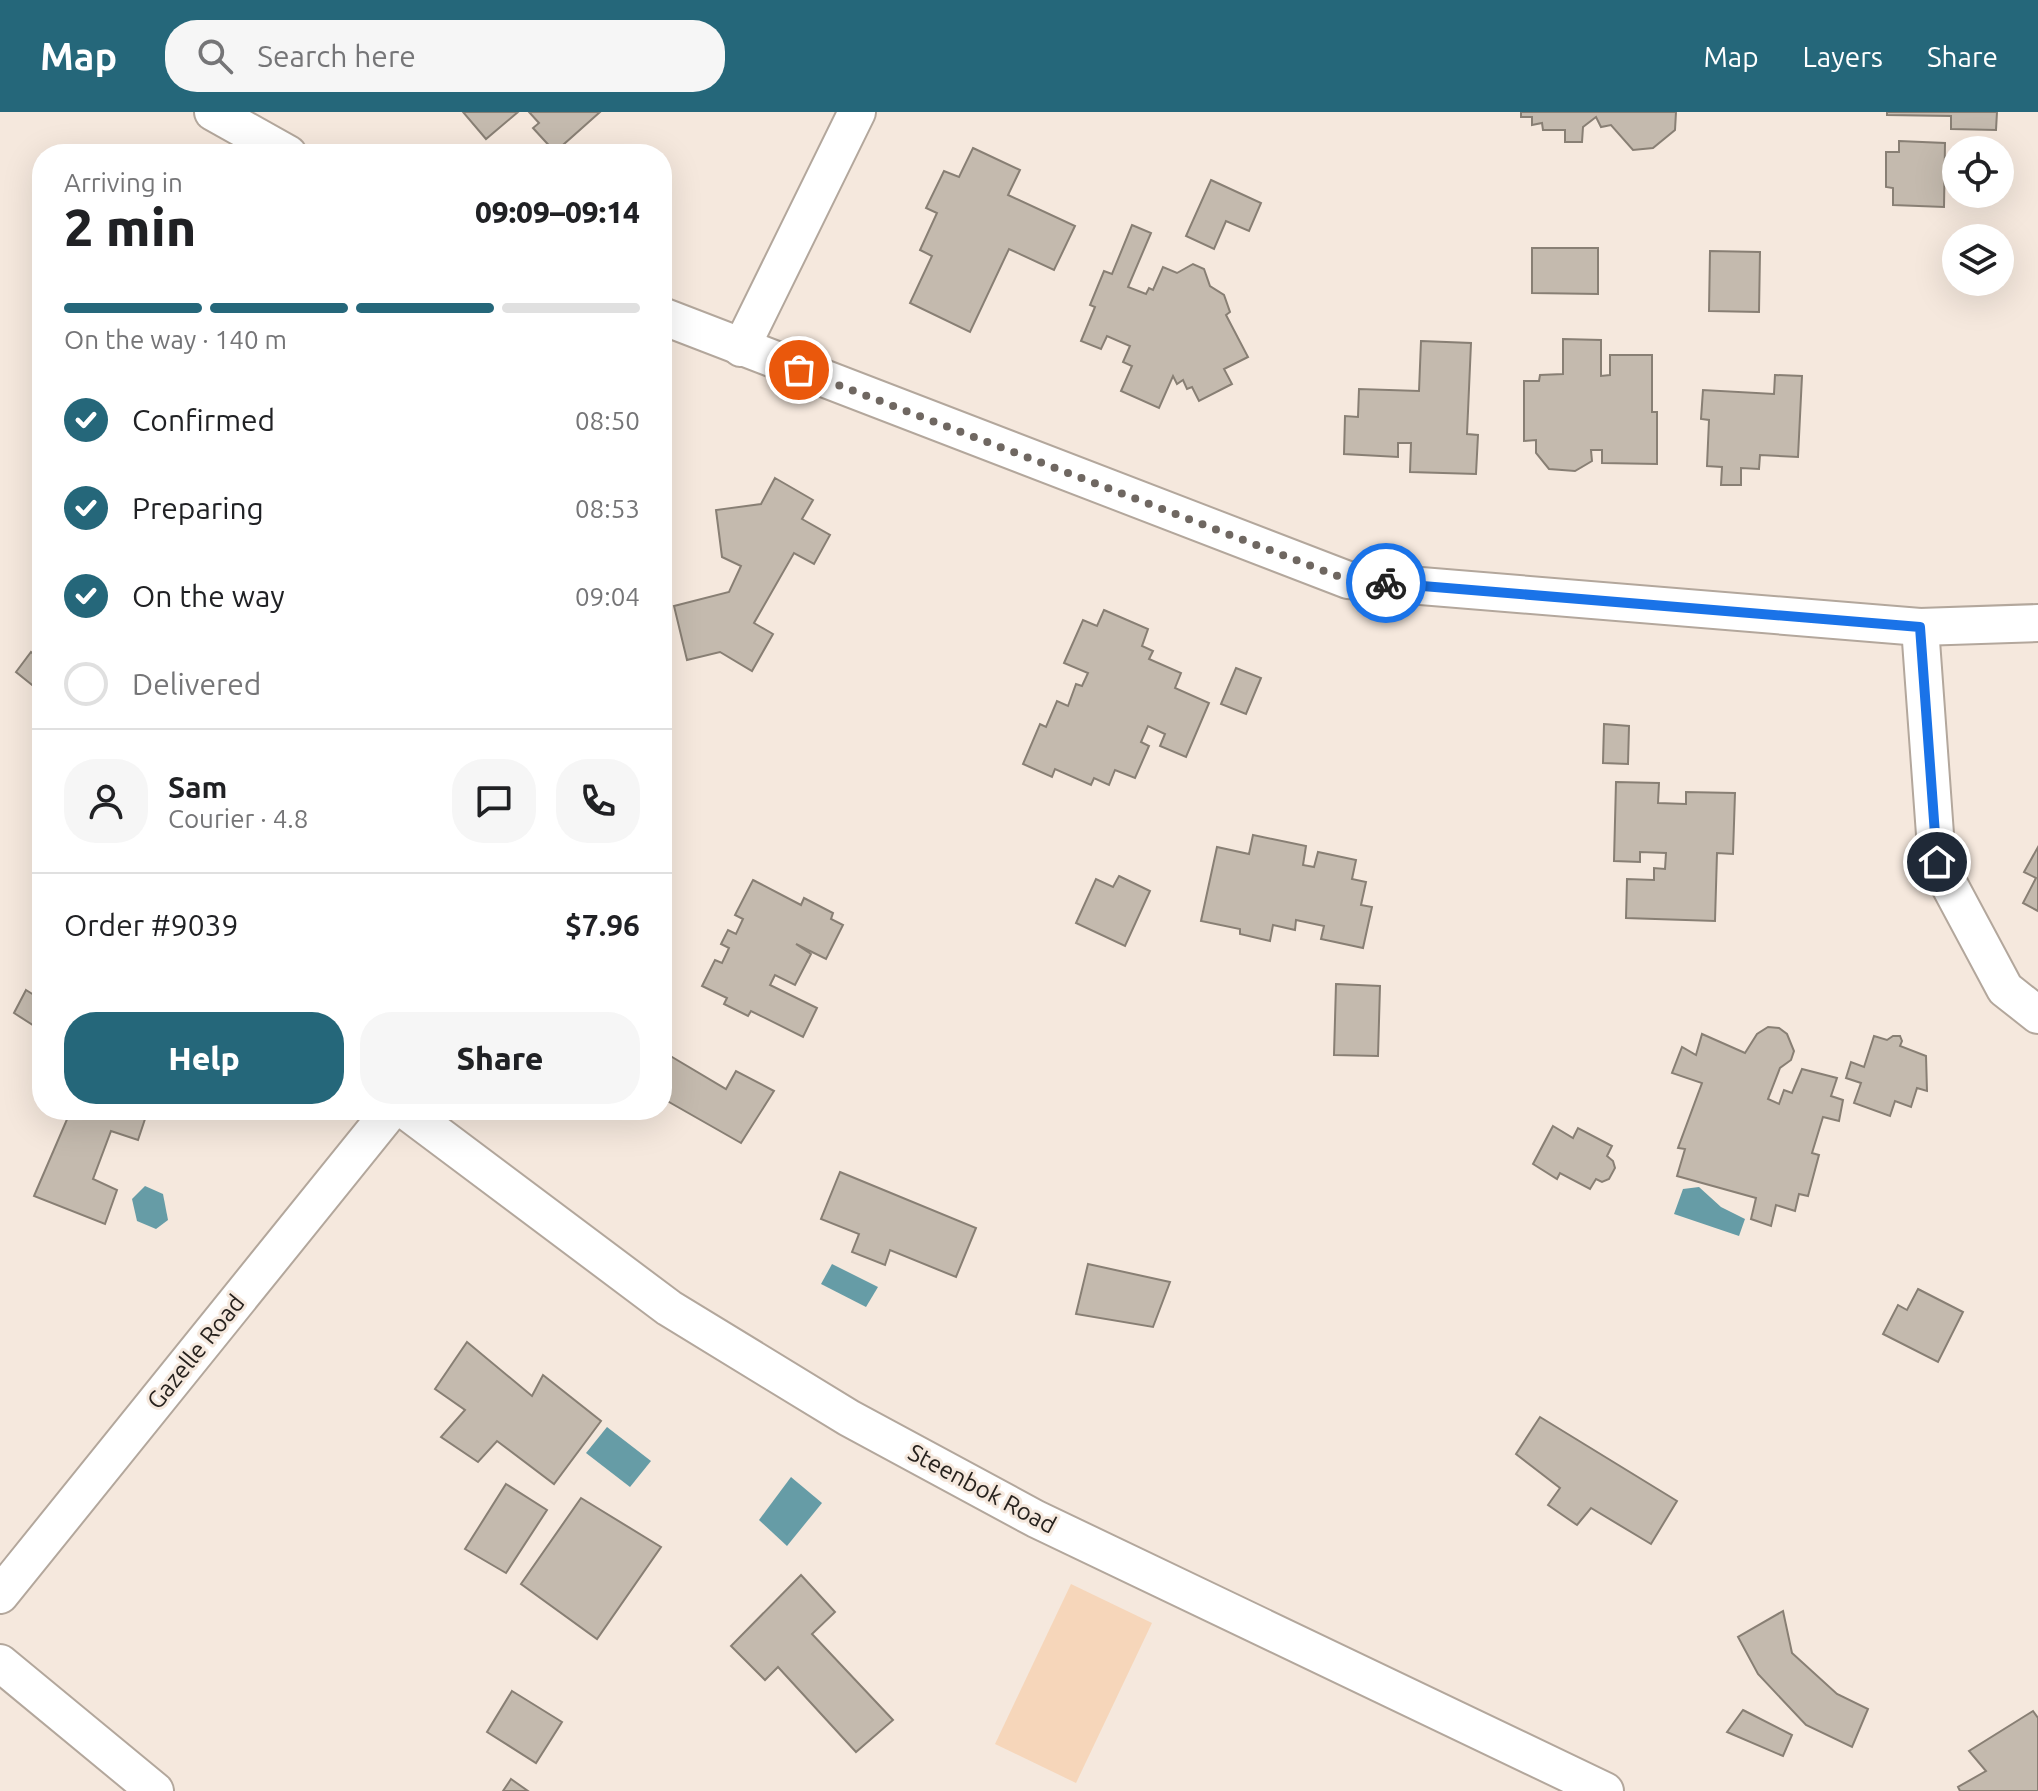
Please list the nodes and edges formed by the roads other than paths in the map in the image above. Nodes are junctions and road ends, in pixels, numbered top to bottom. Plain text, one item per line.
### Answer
1 (213, 112) edge
2 (857, 112) edge
3 (270, 144) edge
4 (672, 320) edge
5 (741, 348) junction
6 (2038, 623) edge
7 (1920, 627) junction
8 (2038, 1015) edge
9 (383, 1120) edge
10 (418, 1120) edge
11 (0, 1595) edge
12 (0, 1663) edge
13 (155, 1791) edge
14 (1605, 1791) edge

1 - 3 street
2 - 5 street
4 - 5 street
5 - 7 street
6 - 7 street
7 - 8 street
9 - 11 street, Gazelle Road
10 - 14 street, Steenbok Road
12 - 13 street

